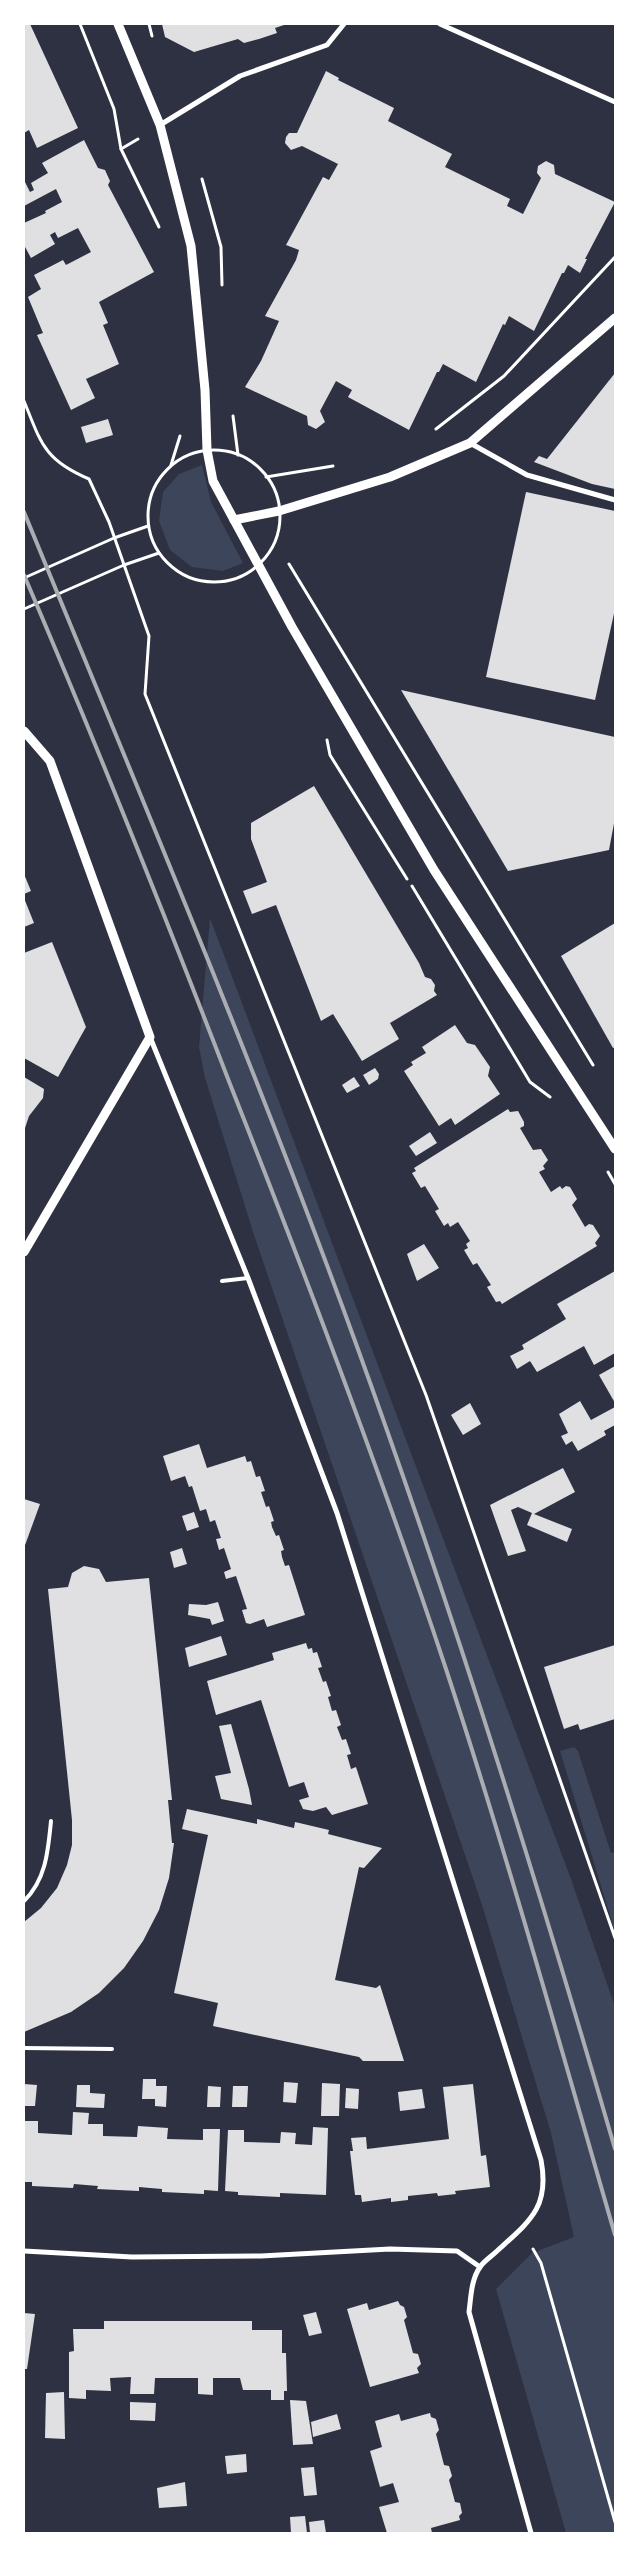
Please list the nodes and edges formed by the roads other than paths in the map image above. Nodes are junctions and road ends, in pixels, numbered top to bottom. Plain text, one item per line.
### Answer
1 (118, 24) edge
2 (344, 24) edge
3 (440, 24) edge
4 (615, 102) edge
5 (160, 125) junction
6 (615, 318) edge
7 (470, 443) junction
8 (615, 500) edge
9 (234, 520) junction
10 (24, 731) edge
11 (150, 1037) junction
12 (615, 1149) edge
13 (24, 1252) edge
14 (248, 1278) junction
15 (222, 1281) dead end
16 (50, 1821) dead end
17 (24, 1901) edge
18 (24, 2048) edge
19 (112, 2049) dead end
20 (24, 2251) edge
21 (480, 2267) junction
22 (531, 2533) edge

1 - 5 street
2 - 5 street
3 - 4 street
5 - 9 street
6 - 7 street
7 - 8 street
7 - 9 street
9 - 12 street
10 - 11 street
11 - 13 street
11 - 14 street
14 - 15 lane
14 - 21 street
16 - 17 lane
18 - 19 lane
20 - 21 street
21 - 22 street

